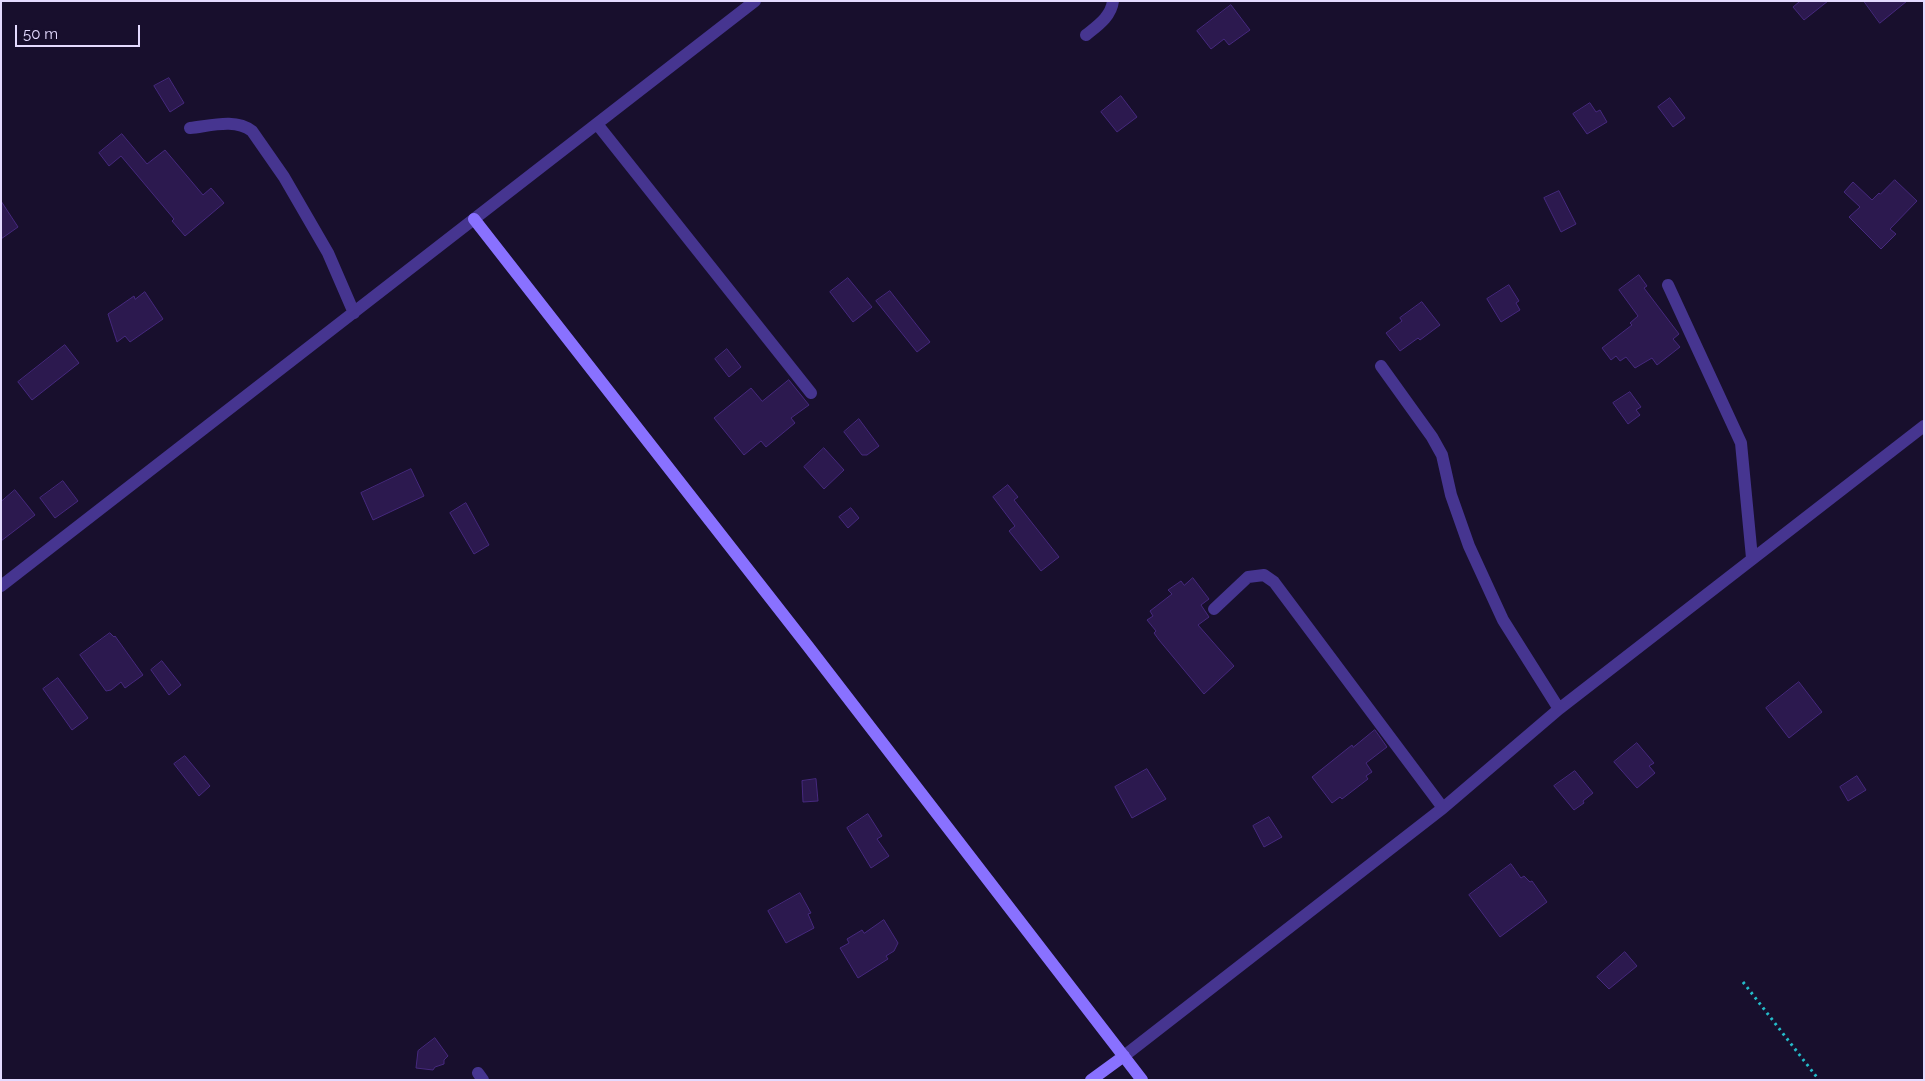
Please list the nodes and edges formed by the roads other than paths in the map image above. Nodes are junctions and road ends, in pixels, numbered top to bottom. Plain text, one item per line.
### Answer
1 (755, 1) edge
2 (1113, 1) edge
3 (1086, 35) dead end
4 (597, 124) junction
5 (190, 128) dead end
6 (474, 219) junction
7 (1668, 285) dead end
8 (354, 313) junction
9 (1381, 366) dead end
10 (811, 393) dead end
11 (1924, 426) edge
12 (1752, 558) junction
13 (1, 586) edge
14 (1214, 609) dead end
15 (1559, 709) junction
16 (1443, 808) junction
17 (1124, 1056) junction
18 (1090, 1080) edge
19 (1142, 1080) edge

1 - 4 street
2 - 3 street
4 - 6 street
4 - 10 street
5 - 8 street
6 - 8 street
6 - 17 street
7 - 12 street
8 - 13 street
9 - 15 street
11 - 12 street
12 - 15 street
14 - 16 street
15 - 16 street
16 - 17 street
17 - 18 street
17 - 19 street

